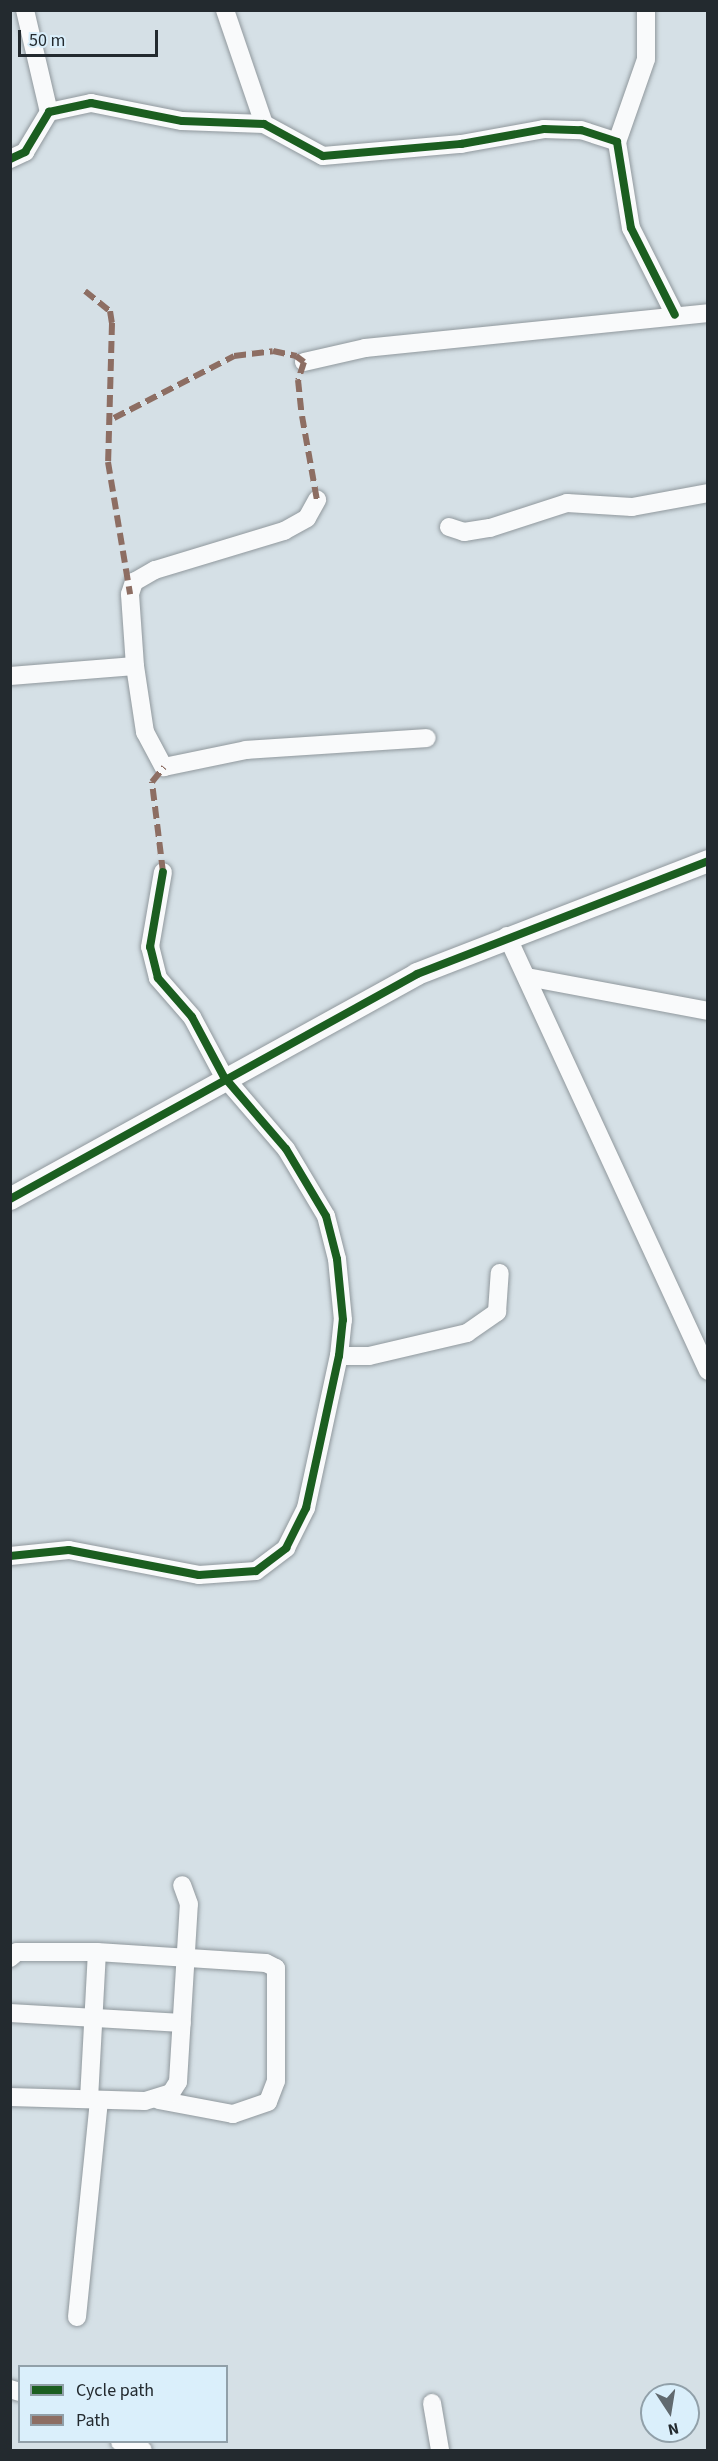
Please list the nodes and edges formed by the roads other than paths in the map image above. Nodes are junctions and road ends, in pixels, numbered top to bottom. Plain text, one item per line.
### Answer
1 (25, 10) edge
2 (225, 10) edge
3 (646, 10) edge
4 (49, 112) junction
5 (264, 124) junction
6 (617, 142) junction
7 (10, 159) edge
8 (708, 313) edge
9 (675, 315) junction
10 (304, 362) dead end
11 (708, 493) edge
12 (317, 500) dead end
13 (449, 526) dead end
14 (135, 666) junction
15 (10, 676) edge
16 (427, 738) dead end
17 (708, 861) edge
18 (163, 872) dead end
19 (507, 936) junction
20 (527, 977) junction
21 (708, 1011) edge
22 (224, 1077) junction
23 (10, 1199) edge
24 (500, 1273) dead end
25 (339, 1356) junction
26 (708, 1371) edge
27 (10, 1556) edge
28 (182, 1885) dead end
29 (97, 1952) junction
30 (10, 1958) edge
31 (185, 1960) junction
32 (10, 2013) edge
33 (94, 2019) junction
34 (182, 2023) junction
35 (10, 2097) edge
36 (94, 2100) junction
37 (159, 2100) junction
38 (77, 2317) dead end
39 (432, 2403) dead end
40 (123, 2443) edge
41 (143, 2451) edge
42 (440, 2451) edge

1 - 4 street
2 - 5 street
3 - 6 street
4 - 5 street
4 - 7 street
5 - 6 street
6 - 9 street
8 - 9 street
9 - 10 street
11 - 13 street
12 - 14 street
14 - 15 street
14 - 16 street
17 - 19 street
18 - 22 street
19 - 20 street
19 - 22 street
20 - 21 street
20 - 26 street
22 - 23 street
22 - 25 street
24 - 25 street
25 - 27 street
28 - 31 street
29 - 30 street
29 - 31 street
29 - 33 street
31 - 34 street
31 - 37 street
32 - 33 street
33 - 34 street
33 - 36 street
34 - 37 street
35 - 36 street
36 - 37 street
36 - 38 street
39 - 42 street
40 - 41 street

